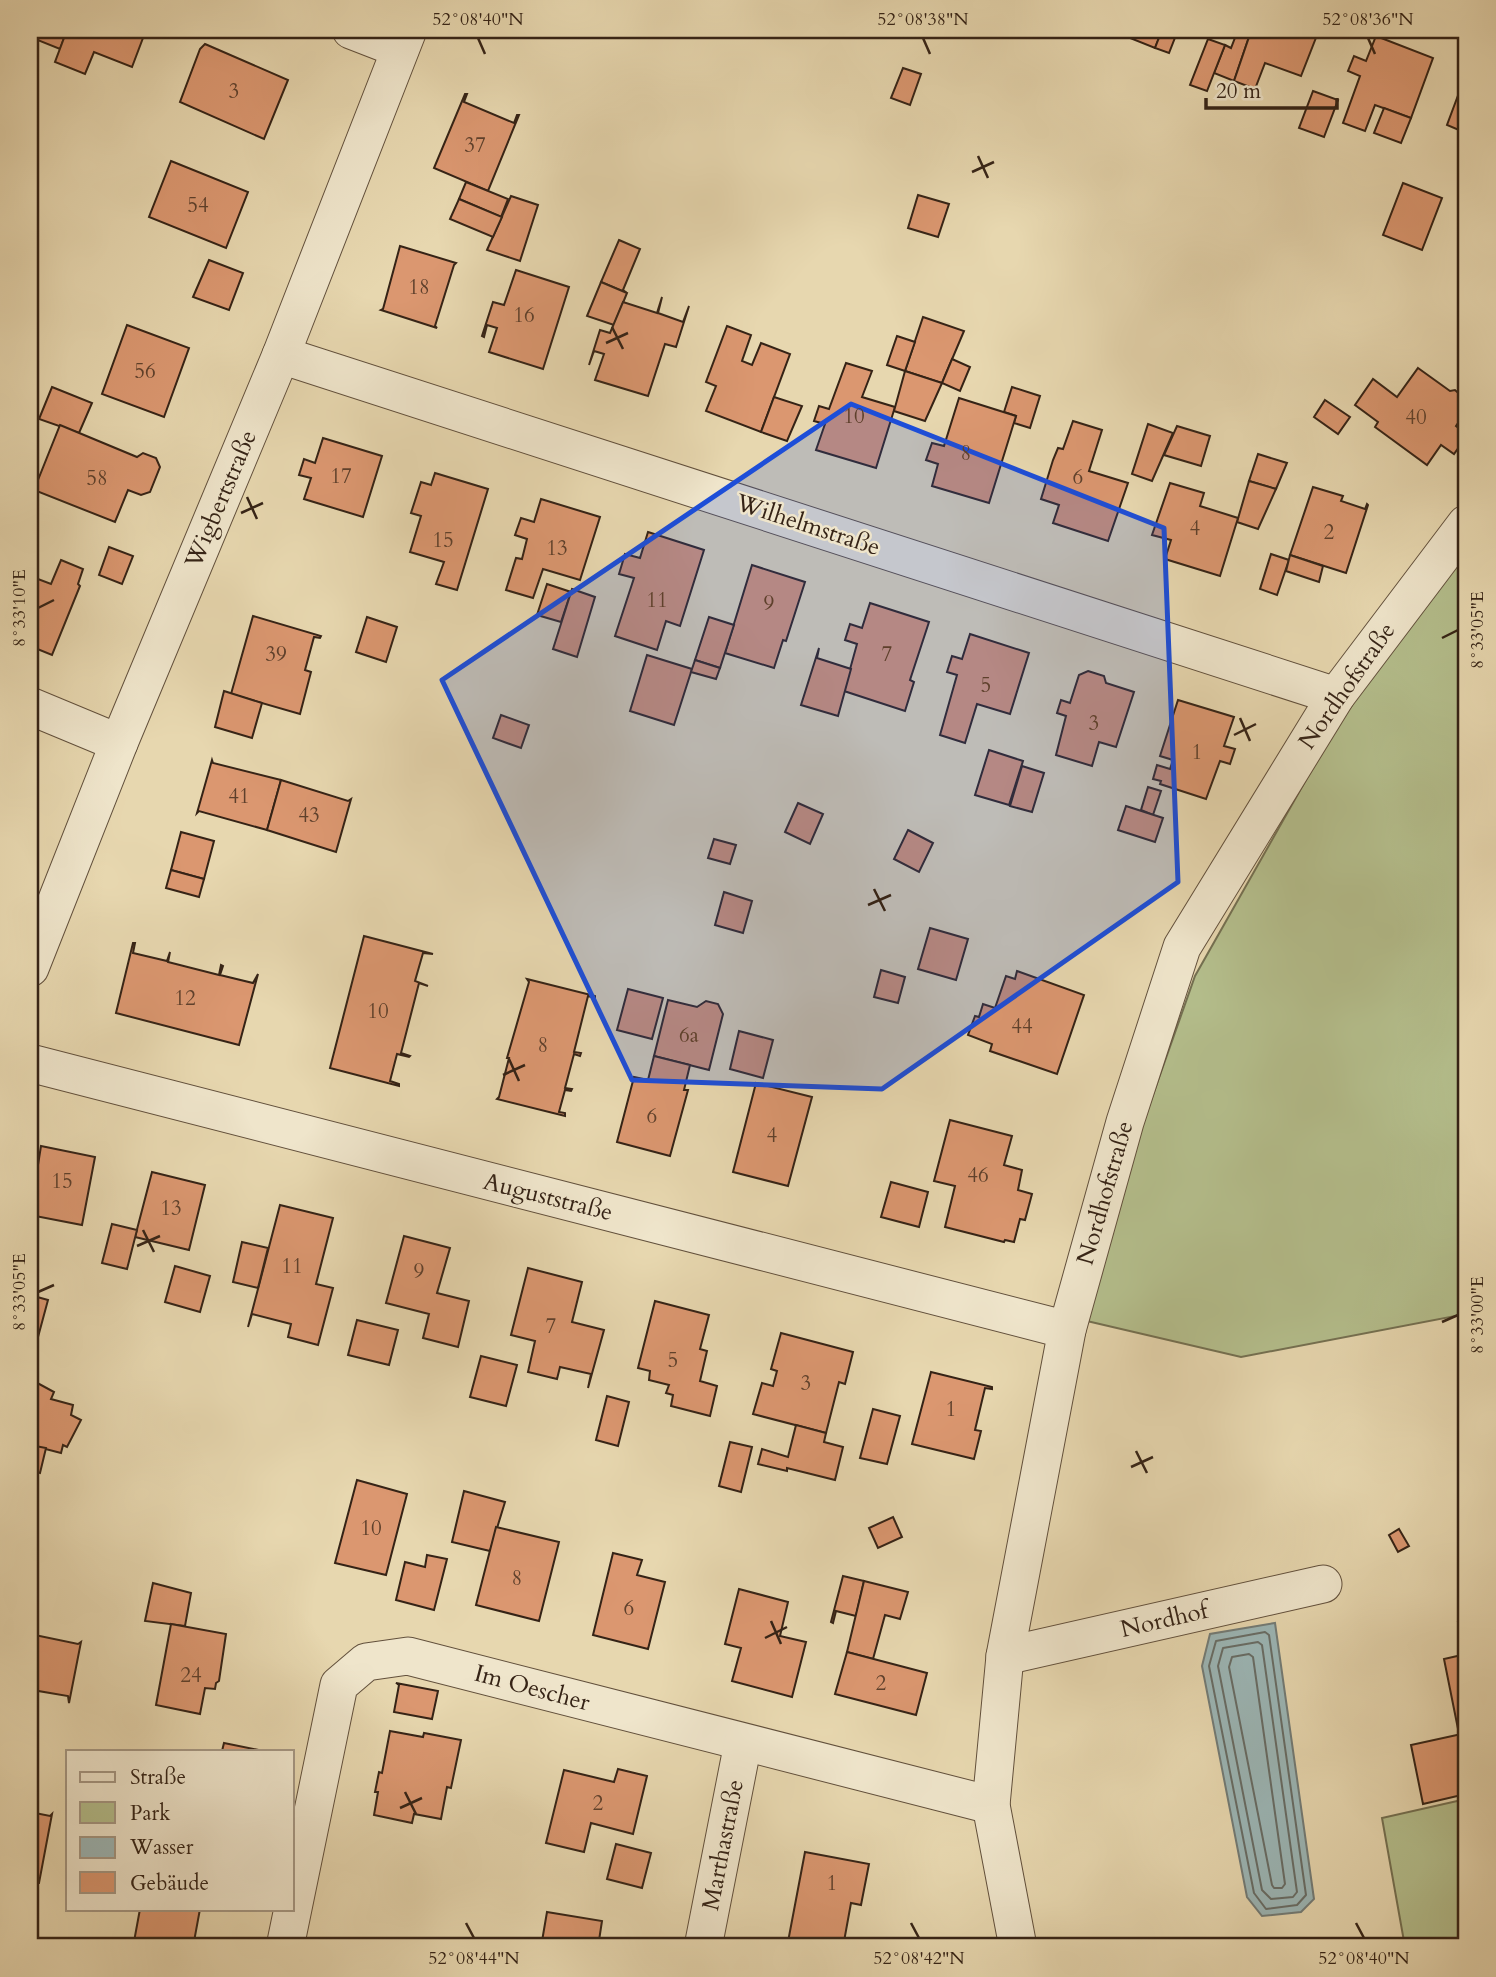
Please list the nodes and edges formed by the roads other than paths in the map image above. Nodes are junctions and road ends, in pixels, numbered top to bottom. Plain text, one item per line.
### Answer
1 (351, 30) edge
2 (404, 39) edge
3 (281, 355) junction
4 (1466, 524) edge
5 (1336, 695) junction
6 (30, 706) edge
7 (118, 743) junction
8 (30, 968) edge
9 (30, 1063) edge
10 (1067, 1330) junction
11 (1323, 1584) dead end
12 (1005, 1656) junction
13 (743, 1743) junction
14 (991, 1805) junction
15 (294, 1903) edge
16 (293, 1910) edge
17 (285, 1947) edge
18 (703, 1947) edge
19 (1018, 1947) edge

1 - 2 street
2 - 3 street, Wigbertstraße
3 - 5 street, Wilhelmstraße
3 - 7 street, Wigbertstraße
4 - 5 street, Nordhofstraße
5 - 10 street, Nordhofstraße
6 - 7 street
7 - 8 street, Wigbertstraße
9 - 10 street, Auguststraße
10 - 12 street, Nordhofstraße
11 - 12 street, Nordhof
12 - 14 street, Nordhofstraße
13 - 14 street, Im Oescher
13 - 15 street, Im Oescher
13 - 18 street, Marthastraße
14 - 19 street, Nordhofstraße
16 - 17 street, Im Oescher

